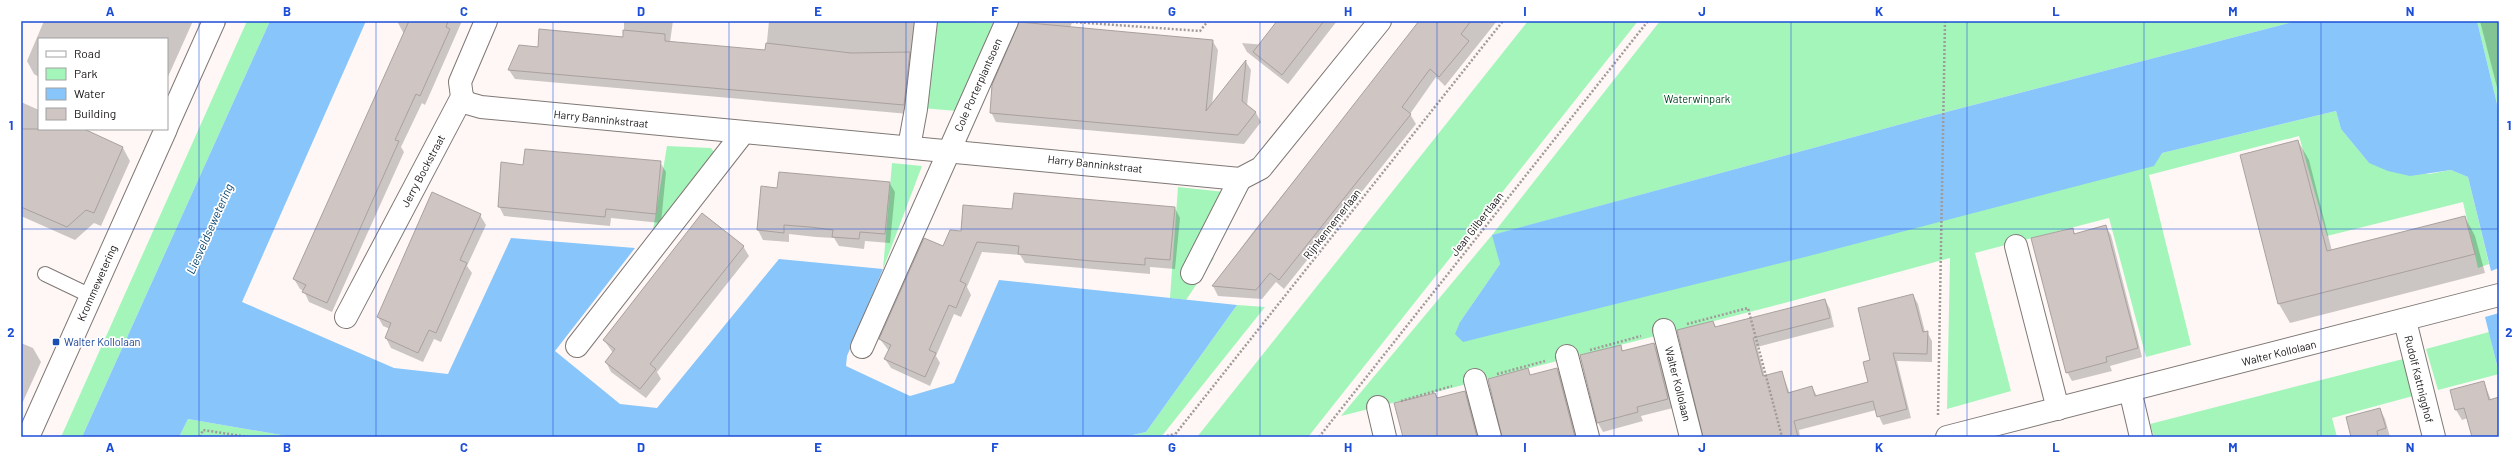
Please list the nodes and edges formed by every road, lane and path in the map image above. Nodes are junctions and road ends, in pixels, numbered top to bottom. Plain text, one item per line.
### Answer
1 (214, 21) edge
2 (486, 21) edge
3 (926, 21) edge
4 (1007, 21) edge
5 (1060, 21) edge
6 (1208, 21) edge
7 (1380, 21) edge
8 (1503, 21) edge
9 (1648, 21) edge
10 (1945, 21) edge
11 (462, 97) junction
12 (168, 124) edge
13 (166, 130) edge
14 (743, 133) junction
15 (909, 147) junction
16 (950, 150) junction
17 (1240, 179) junction
18 (2016, 246) dead end
19 (1192, 273) dead end
20 (45, 274) dead end
21 (2499, 295) edge
22 (91, 296) junction
23 (346, 317) dead end
24 (2405, 321) junction
25 (1664, 330) junction
26 (577, 346) dead end
27 (862, 348) dead end
28 (1567, 356) junction
29 (1475, 380) junction
30 (2130, 390) junction
31 (1378, 407) joint
32 (2058, 409) junction
33 (1943, 429) edge
34 (1174, 436) edge
35 (28, 437) edge
36 (200, 437) edge
37 (248, 437) edge
38 (1163, 437) edge
39 (1319, 437) edge
40 (1385, 437) edge
41 (1490, 437) edge
42 (1588, 437) edge
43 (1691, 437) edge
44 (1782, 437) edge
45 (2141, 437) edge
46 (2434, 437) edge

1 - 12 street
2 - 11 street, Jerry Bockstraat
3 - 15 street
4 - 16 street, Cole Porterplantsoen
5 - 6 path
7 - 17 street
8 - 34 path, Rijnkennemerlaan
9 - 39 path, Jean Gilbertlaan
10 - 33 path
11 - 14 street, Harry Banninkstraat
11 - 23 street, Jerry Bockstraat
13 - 22 street, Krommewetering
14 - 15 street, Harry Banninkstraat
14 - 26 street
15 - 16 street, Harry Banninkstraat
16 - 17 street, Harry Banninkstraat
16 - 27 street
17 - 19 street
18 - 32 street
20 - 22 lane
21 - 24 street, Walter Kollolaan
22 - 35 street, Krommewetering
24 - 30 street, Walter Kollolaan
24 - 46 street, Rudolf Kattnigghof
25 - 28 path
25 - 43 street, Walter Kollolaan
25 - 44 path
28 - 29 path
28 - 42 street
29 - 31 path
29 - 41 street
30 - 32 street, Walter Kollolaan
30 - 45 street
31 - 40 street
32 - 33 street, Walter Kollolaan
34 - 38 path
36 - 37 path

